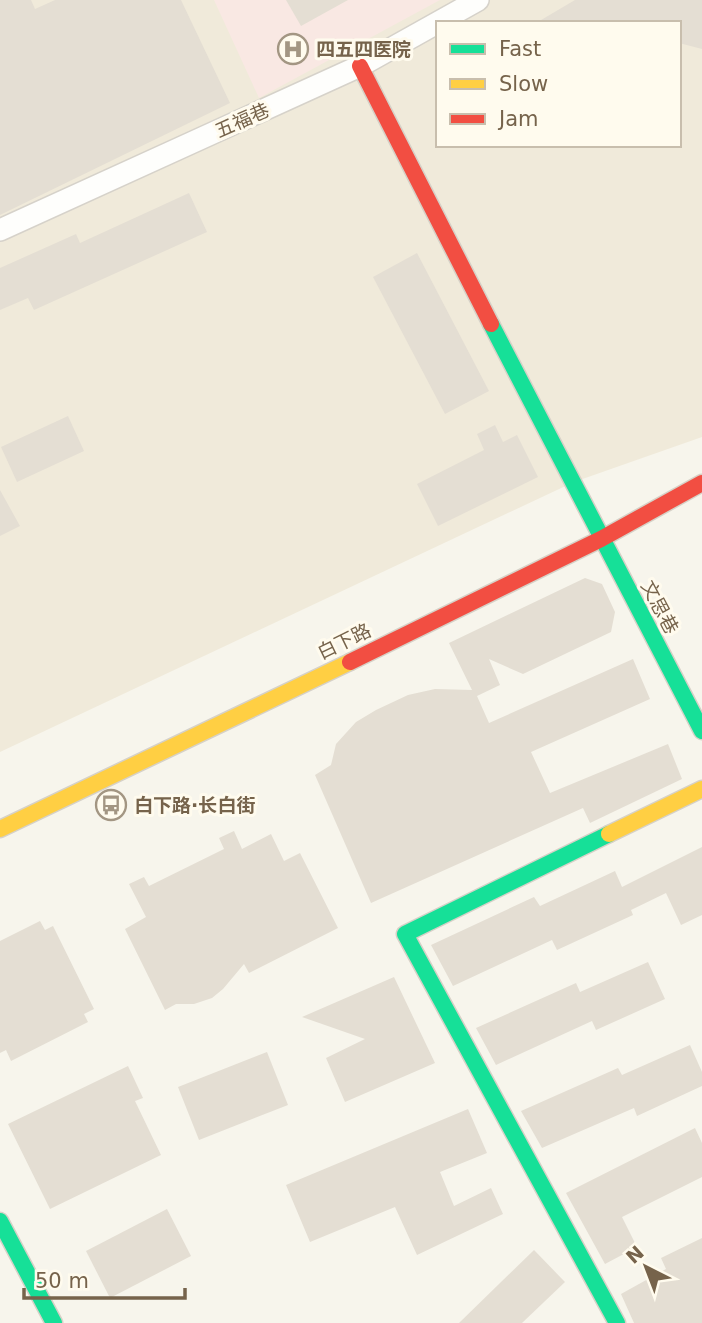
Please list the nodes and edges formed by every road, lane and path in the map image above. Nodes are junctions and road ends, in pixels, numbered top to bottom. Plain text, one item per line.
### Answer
1 (478, 0) edge
2 (440, 21) edge
3 (436, 23) edge
4 (360, 66) junction
5 (0, 230) edge
6 (702, 483) edge
7 (601, 539) junction
8 (702, 731) edge
9 (702, 789) edge
10 (0, 829) edge
11 (0, 1221) edge
12 (54, 1323) edge
13 (617, 1323) edge

1 - 2 street, 五福巷
3 - 4 street, 五福巷
4 - 5 street, 五福巷
4 - 7 street, 文思巷
6 - 7 street, 白下路
7 - 8 street, 文思巷
7 - 10 street, 白下路
9 - 13 street
11 - 12 street

